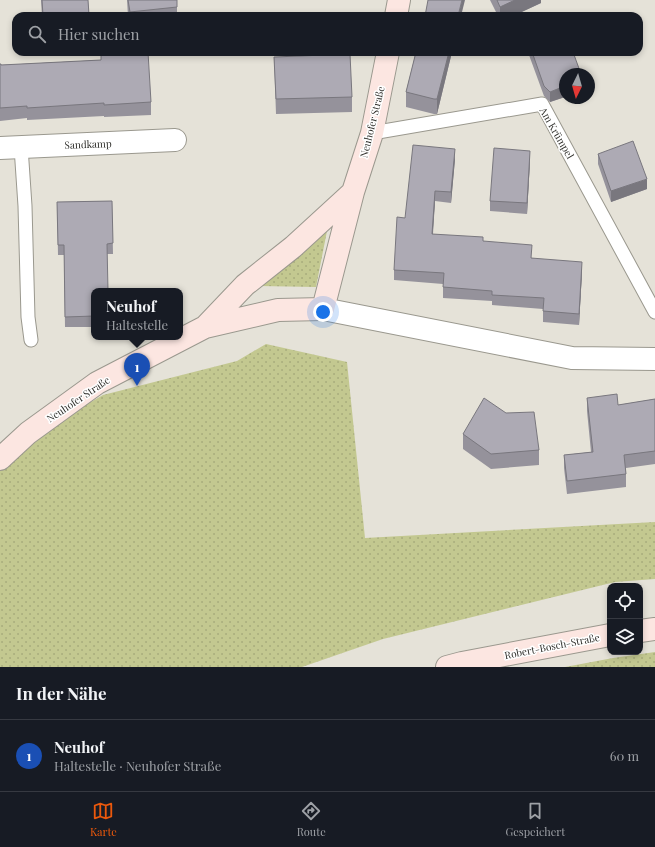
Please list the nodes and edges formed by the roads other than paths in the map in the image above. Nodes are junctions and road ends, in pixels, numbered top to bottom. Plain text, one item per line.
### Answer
1 (399, 0) edge
2 (397, 12) edge
3 (387, 56) edge
4 (372, 133) junction
5 (175, 140) dead end
6 (21, 147) junction
7 (0, 148) edge
8 (353, 192) junction
9 (323, 309) junction
10 (655, 312) edge
11 (205, 327) junction
12 (183, 338) edge
13 (31, 340) dead end
14 (180, 340) edge
15 (655, 359) edge
16 (0, 459) edge
17 (655, 629) edge
18 (643, 631) edge
19 (607, 636) edge
20 (447, 667) edge

1 - 2 street
3 - 4 street, Neuhofer Straße
4 - 8 street, Neuhofer Straße
4 - 10 lane, Am Krümpel
5 - 6 street, Sandkamp
6 - 7 street, Sandkamp
6 - 13 lane
8 - 9 street, Neuhofer Straße
8 - 11 street, Neuhofer Straße
9 - 11 street, Neuhofer Straße
9 - 15 street
11 - 12 street, Neuhofer Straße
14 - 16 street, Neuhofer Straße
17 - 18 street
19 - 20 street, Robert-Bosch-Straße

